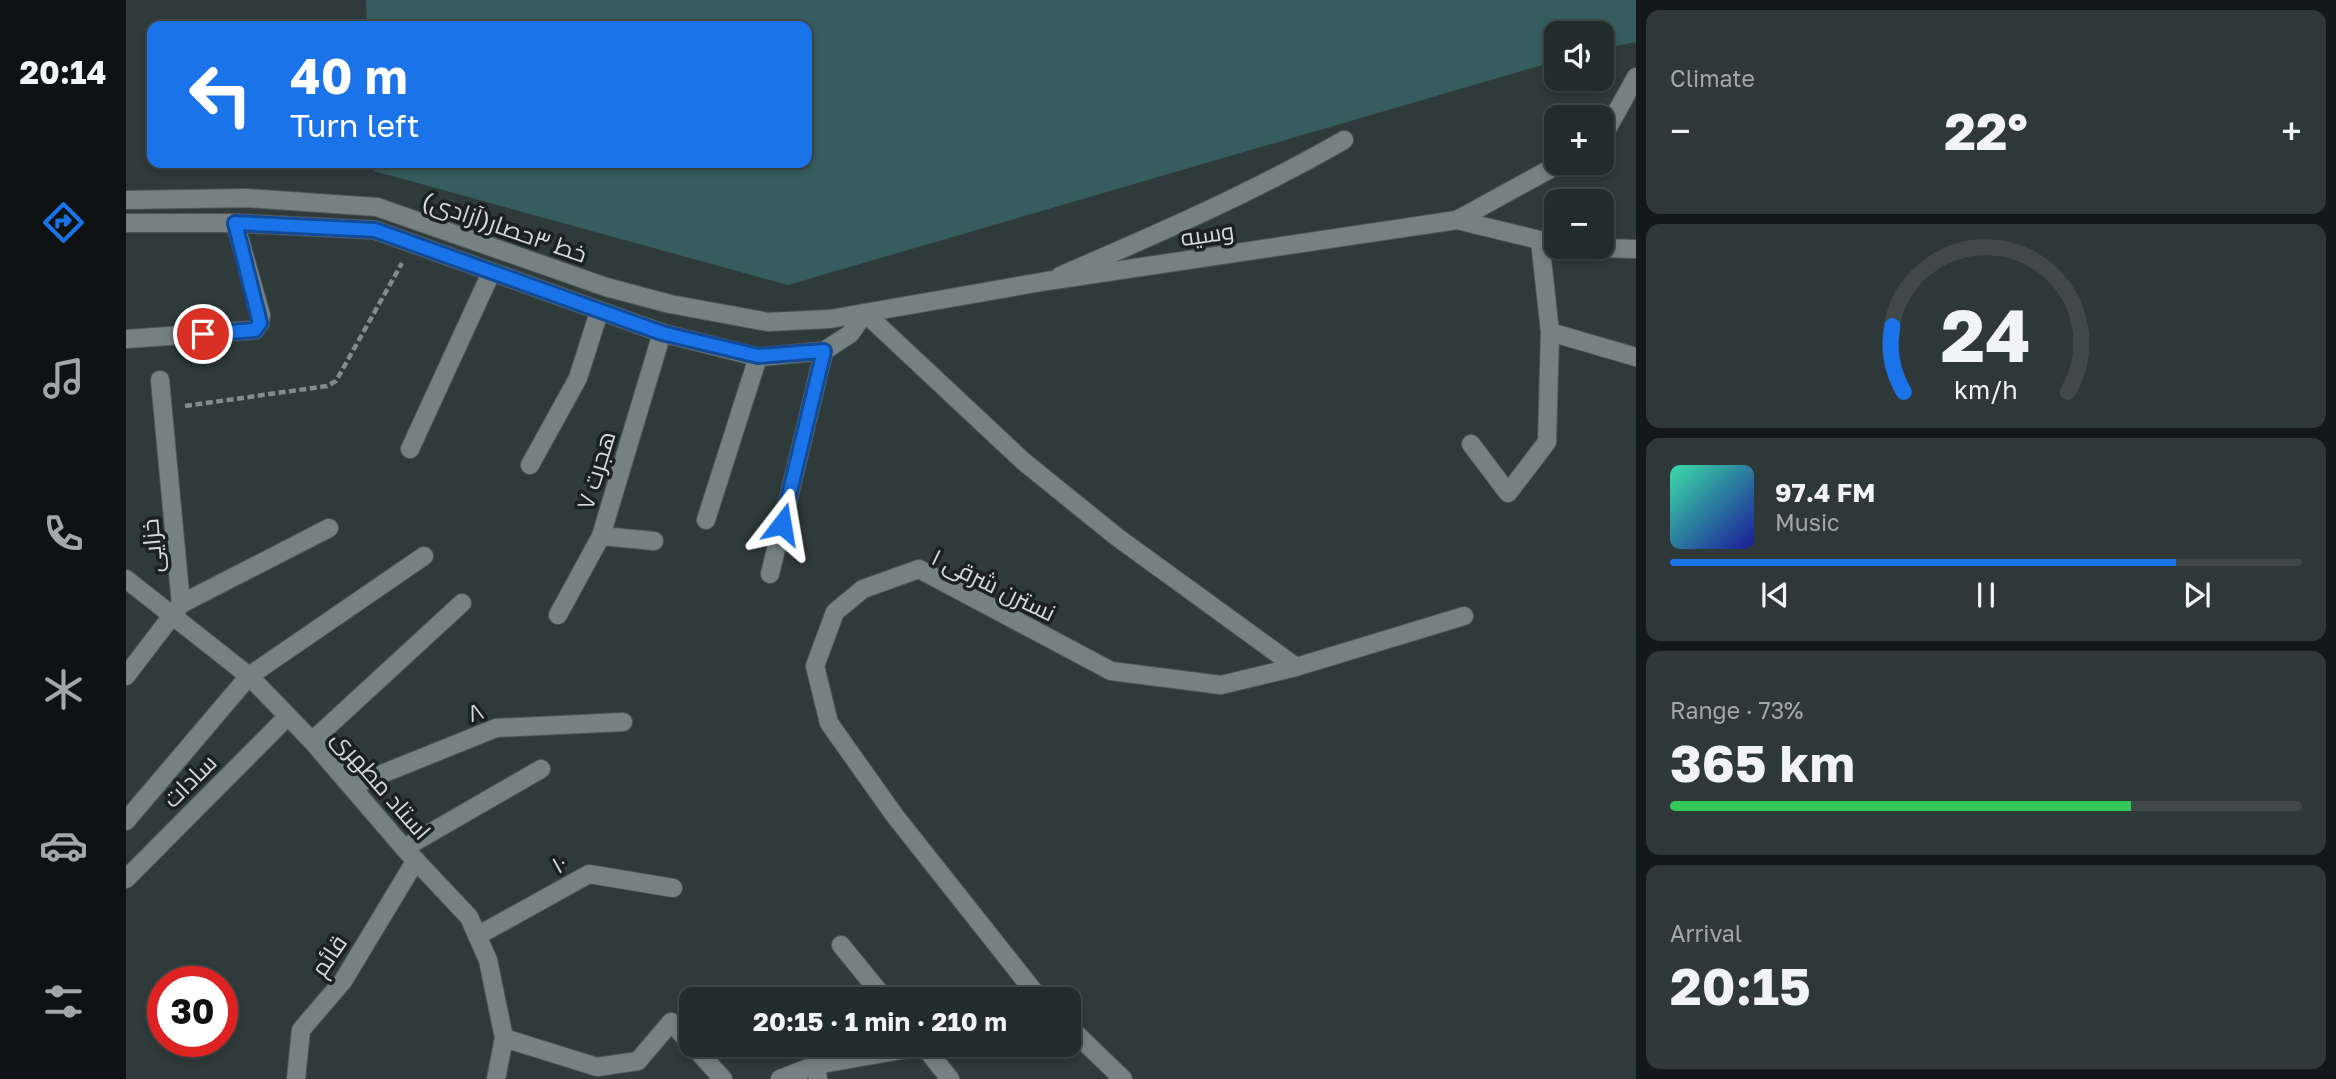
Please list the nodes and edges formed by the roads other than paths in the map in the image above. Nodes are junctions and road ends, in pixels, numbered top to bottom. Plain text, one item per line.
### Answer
1 (1636, 77) edge
2 (1614, 117) edge
3 (1344, 140) dead end
4 (1544, 172) edge
5 (126, 200) edge
6 (1457, 220) junction
7 (126, 223) edge
8 (235, 223) junction
9 (1544, 241) edge
10 (1614, 248) edge
11 (1636, 249) edge
12 (1548, 259) edge
13 (491, 273) junction
14 (1047, 281) junction
15 (599, 312) junction
16 (865, 313) junction
17 (1550, 332) junction
18 (662, 333) junction
19 (126, 338) edge
20 (824, 351) junction
21 (758, 356) junction
22 (1636, 357) edge
23 (160, 380) dead end
24 (1471, 444) dead end
25 (410, 449) dead end
26 (530, 465) dead end
27 (706, 520) dead end
28 (329, 528) dead end
29 (601, 536) junction
30 (654, 541) dead end
31 (424, 556) dead end
32 (770, 573) dead end
33 (126, 579) edge
34 (462, 603) dead end
35 (177, 610) junction
36 (558, 615) dead end
37 (1464, 616) dead end
38 (1296, 667) junction
39 (126, 676) edge
40 (249, 676) junction
41 (288, 716) junction
42 (623, 722) dead end
43 (312, 741) junction
44 (541, 769) dead end
45 (352, 786) junction
46 (126, 821) edge
47 (410, 854) junction
48 (126, 879) edge
49 (673, 888) dead end
50 (477, 936) junction
51 (841, 946) dead end
52 (875, 987) edge
53 (1030, 987) edge
54 (679, 1031) edge
55 (504, 1038) junction
56 (1081, 1039) edge
57 (703, 1057) edge
58 (876, 1057) edge
59 (933, 1057) edge
60 (817, 1072) edge
61 (296, 1079) edge
62 (496, 1079) edge
63 (723, 1079) edge
64 (780, 1079) edge
65 (950, 1079) edge
66 (1123, 1079) edge

1 - 2 street
3 - 14 street
4 - 6 street
5 - 16 street, خط ۳حصار(آزادی)
6 - 9 street, وسیه
6 - 14 street, وسیه
7 - 8 street
8 - 13 street
8 - 19 street
10 - 11 street
12 - 17 street
13 - 15 street
13 - 25 street
14 - 16 street, وسیه
15 - 18 street
15 - 26 street
16 - 20 street
16 - 38 street
17 - 22 street
17 - 24 street
18 - 21 street
18 - 29 street, هجرت ۷
20 - 21 street
20 - 32 street
21 - 27 street
23 - 35 street, خزایی
28 - 35 street
29 - 30 street
29 - 36 street, هجرت ۷
31 - 40 street, سادات
33 - 35 street, استاد مطهری
34 - 43 street
35 - 39 street
35 - 40 street, استاد مطهری
37 - 38 street, نسترن شرقی ۱
38 - 53 street, نسترن شرقی ۱
40 - 41 street, استاد مطهری
40 - 46 street, سادات
41 - 43 street, استاد مطهری
41 - 48 street, سادات
42 - 45 street, ۸
43 - 45 street, استاد مطهری
44 - 47 street
45 - 47 street, استاد مطهری
47 - 50 street, استاد مطهری
47 - 61 street, قائم
49 - 50 street, ۱۰
50 - 55 street, استاد مطهری
51 - 52 street
54 - 55 street
55 - 62 street, استاد مطهری
56 - 66 street
57 - 63 street
58 - 60 street
59 - 65 street
60 - 64 street

